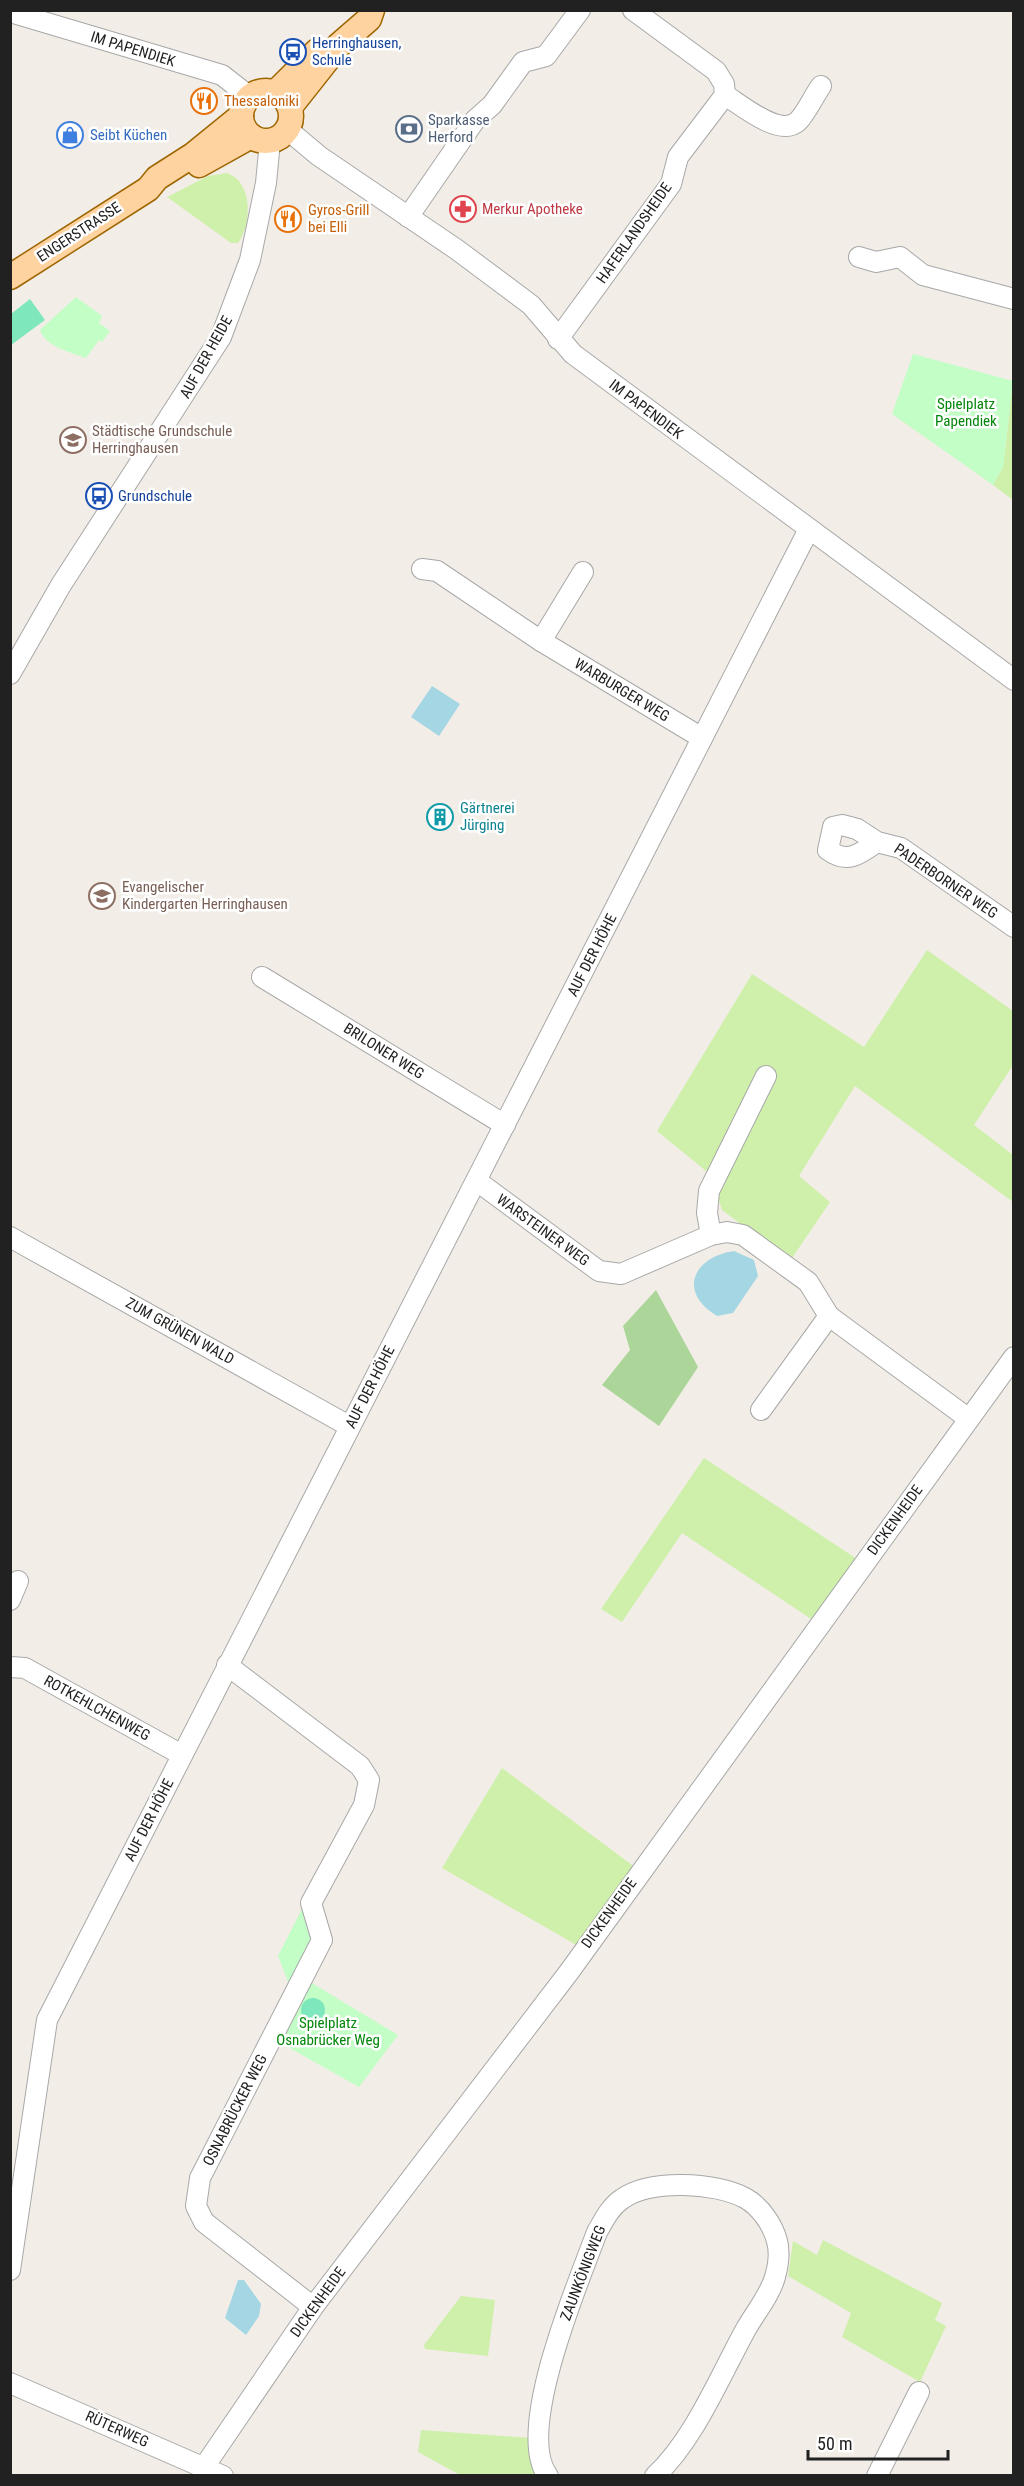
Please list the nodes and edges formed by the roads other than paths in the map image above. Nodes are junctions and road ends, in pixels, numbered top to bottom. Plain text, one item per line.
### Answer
1 (364, 10) edge
2 (372, 10) edge
3 (580, 10) edge
4 (633, 10) edge
5 (10, 12) edge
6 (820, 86) dead end
7 (725, 95) junction
8 (266, 117) junction
9 (408, 217) junction
10 (859, 257) dead end
11 (10, 277) edge
12 (1014, 299) edge
13 (558, 339) junction
14 (809, 530) junction
15 (422, 569) dead end
16 (583, 572) dead end
17 (541, 641) junction
18 (10, 674) edge
19 (1014, 680) edge
20 (702, 738) junction
21 (877, 842) dead end
22 (1014, 927) edge
23 (262, 977) dead end
24 (766, 1077) dead end
25 (505, 1125) junction
26 (477, 1181) junction
27 (711, 1235) junction
28 (10, 1237) edge
29 (829, 1316) junction
30 (1014, 1358) edge
31 (761, 1410) dead end
32 (969, 1419) junction
33 (349, 1426) junction
34 (18, 1581) dead end
35 (10, 1600) edge
36 (227, 1665) junction
37 (10, 1667) edge
38 (182, 1755) junction
39 (10, 2270) edge
40 (313, 2307) junction
41 (10, 2384) edge
42 (919, 2392) dead end
43 (204, 2467) junction
44 (223, 2475) edge
45 (548, 2475) edge
46 (655, 2475) edge
47 (877, 2475) edge

1 - 8 main road, ENGERSTRASSE
2 - 8 main road, ENGERSTRASSE
3 - 9 street
4 - 7 street
5 - 8 street, IM PAPENDIEK
6 - 7 street
7 - 13 street, HAFERLANDSHEIDE
8 - 9 street, IM PAPENDIEK
8 - 11 main road, ENGERSTRASSE
8 - 18 street, AUF DER HEIDE
9 - 13 street, IM PAPENDIEK
10 - 12 street
13 - 14 street, IM PAPENDIEK
14 - 19 street, IM PAPENDIEK
14 - 20 street, AUF DER HÖHE
15 - 17 street, WARBURGER WEG
16 - 17 street
17 - 20 street, WARBURGER WEG
20 - 25 street, AUF DER HÖHE
21 - 22 street, PADERBORNER WEG
23 - 25 street, BRILONER WEG
24 - 27 street
25 - 26 street, AUF DER HÖHE
26 - 27 street, WARSTEINER WEG
26 - 33 street, AUF DER HÖHE
27 - 29 street, WARSTEINER WEG
28 - 33 street, ZUM GRÜNEN WALD
29 - 31 street
29 - 32 street, WARSTEINER WEG
30 - 32 street, DICKENHEIDE
32 - 40 street, DICKENHEIDE
33 - 36 street, AUF DER HÖHE
34 - 35 street
36 - 38 street, AUF DER HÖHE
36 - 40 street, OSNABRÜCKER WEG
37 - 38 street, ROTKEHLCHENWEG
38 - 39 street, AUF DER HÖHE
40 - 43 street, DICKENHEIDE
41 - 43 street, RÜTERWEG
42 - 47 street
43 - 44 street, RÜTERWEG
45 - 46 street, ZAUNKÖNIGWEG

